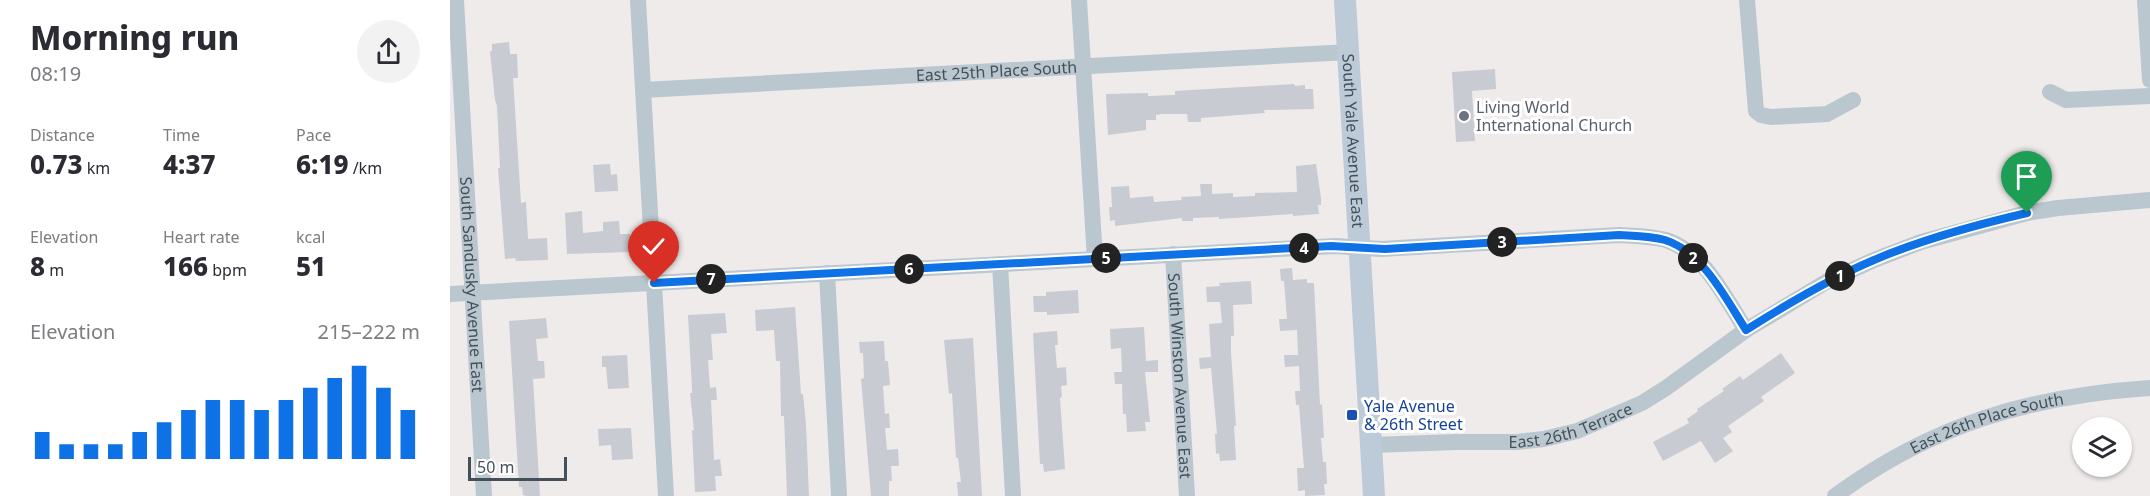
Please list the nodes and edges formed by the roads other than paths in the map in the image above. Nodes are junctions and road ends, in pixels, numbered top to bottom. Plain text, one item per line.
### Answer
1 (456, 0) edge
2 (638, 0) edge
3 (1079, 0) edge
4 (1345, 0) edge
5 (1747, 0) edge
6 (2145, 0) edge
7 (2148, 19) edge
8 (1349, 52) junction
9 (1083, 66) junction
10 (2150, 80) edge
11 (643, 90) junction
12 (2050, 92) dead end
13 (2150, 96) edge
14 (1852, 100) dead end
15 (456, 102) edge
16 (2150, 200) edge
17 (1360, 248) junction
18 (1173, 254) junction
19 (1095, 259) junction
20 (1000, 264) junction
21 (827, 273) junction
22 (654, 283) junction
23 (472, 293) junction
24 (450, 294) edge
25 (1746, 330) junction
26 (2150, 388) edge
27 (1371, 445) junction
28 (484, 496) edge
29 (666, 496) edge
30 (839, 496) edge
31 (1013, 496) edge
32 (1187, 496) edge
33 (1374, 496) edge
34 (1835, 496) edge

1 - 15 street, South Sandusky Avenue East
2 - 11 street
3 - 9 street
4 - 8 main road, South Yale Avenue East
5 - 14 street
6 - 7 street
7 - 10 street
8 - 9 street, East 25th Place South
8 - 17 main road, South Yale Avenue East
9 - 11 street, East 25th Place South
9 - 19 street
11 - 22 street
12 - 13 street
15 - 23 street, South Sandusky Avenue East
16 - 25 street, East 26th Terrace
17 - 18 street
17 - 25 street
17 - 27 main road, South Yale Avenue East
18 - 19 street
18 - 32 street, South Winston Avenue East
19 - 20 street
20 - 21 street
20 - 31 street
21 - 22 street
21 - 30 street
22 - 23 street
22 - 29 street
23 - 24 street
23 - 28 street, South Sandusky Avenue East
25 - 27 street, East 26th Terrace
26 - 34 street, East 26th Place South
27 - 33 main road, South Yale Avenue East

